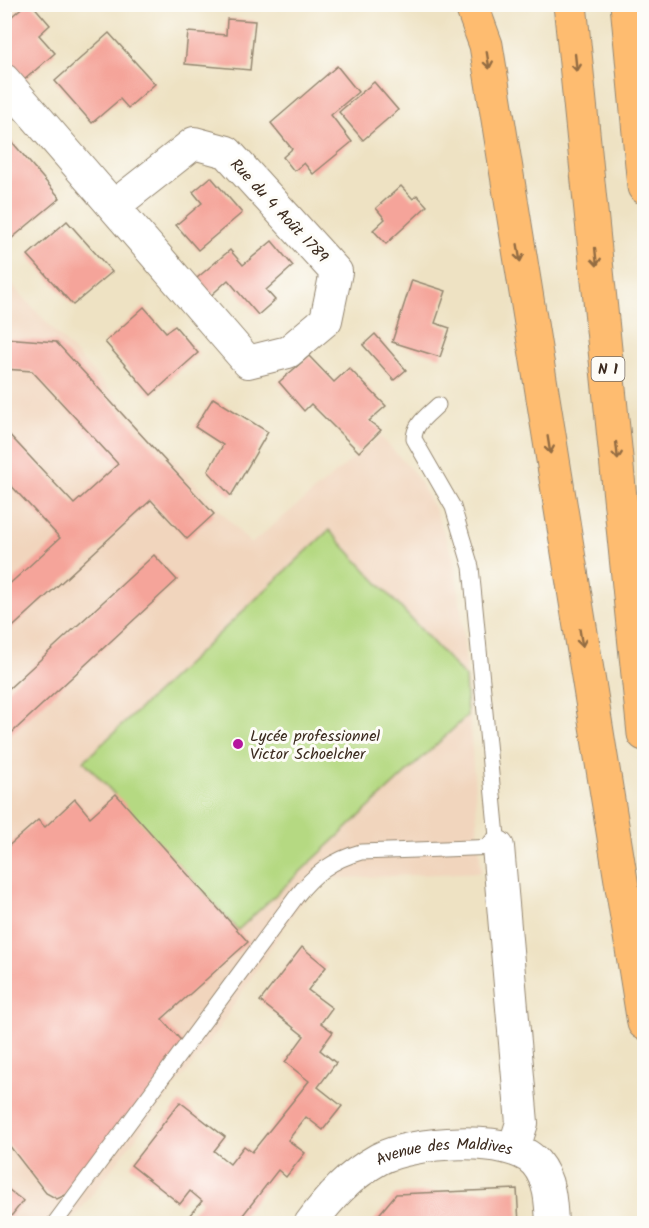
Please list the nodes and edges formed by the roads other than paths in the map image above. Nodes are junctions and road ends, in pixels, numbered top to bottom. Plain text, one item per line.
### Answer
1 (471, 4) edge
2 (570, 4) edge
3 (627, 4) edge
4 (4, 80) edge
5 (645, 187) edge
6 (114, 206) junction
7 (438, 405) dead end
8 (645, 734) edge
9 (498, 847) junction
10 (645, 1023) edge
11 (514, 1148) junction
12 (54, 1224) edge
13 (310, 1224) edge
14 (552, 1224) edge

1 -> 10 highway
2 -> 8 highway, N 1
3 - 5 highway
4 - 6 street, Rue du 4 Août 1789
6 - 6 street, Rue du 4 Août 1789
7 - 9 lane
9 - 11 street
9 - 12 lane
11 - 13 street, Avenue des Maldives
11 - 14 street, Avenue des Maldives

